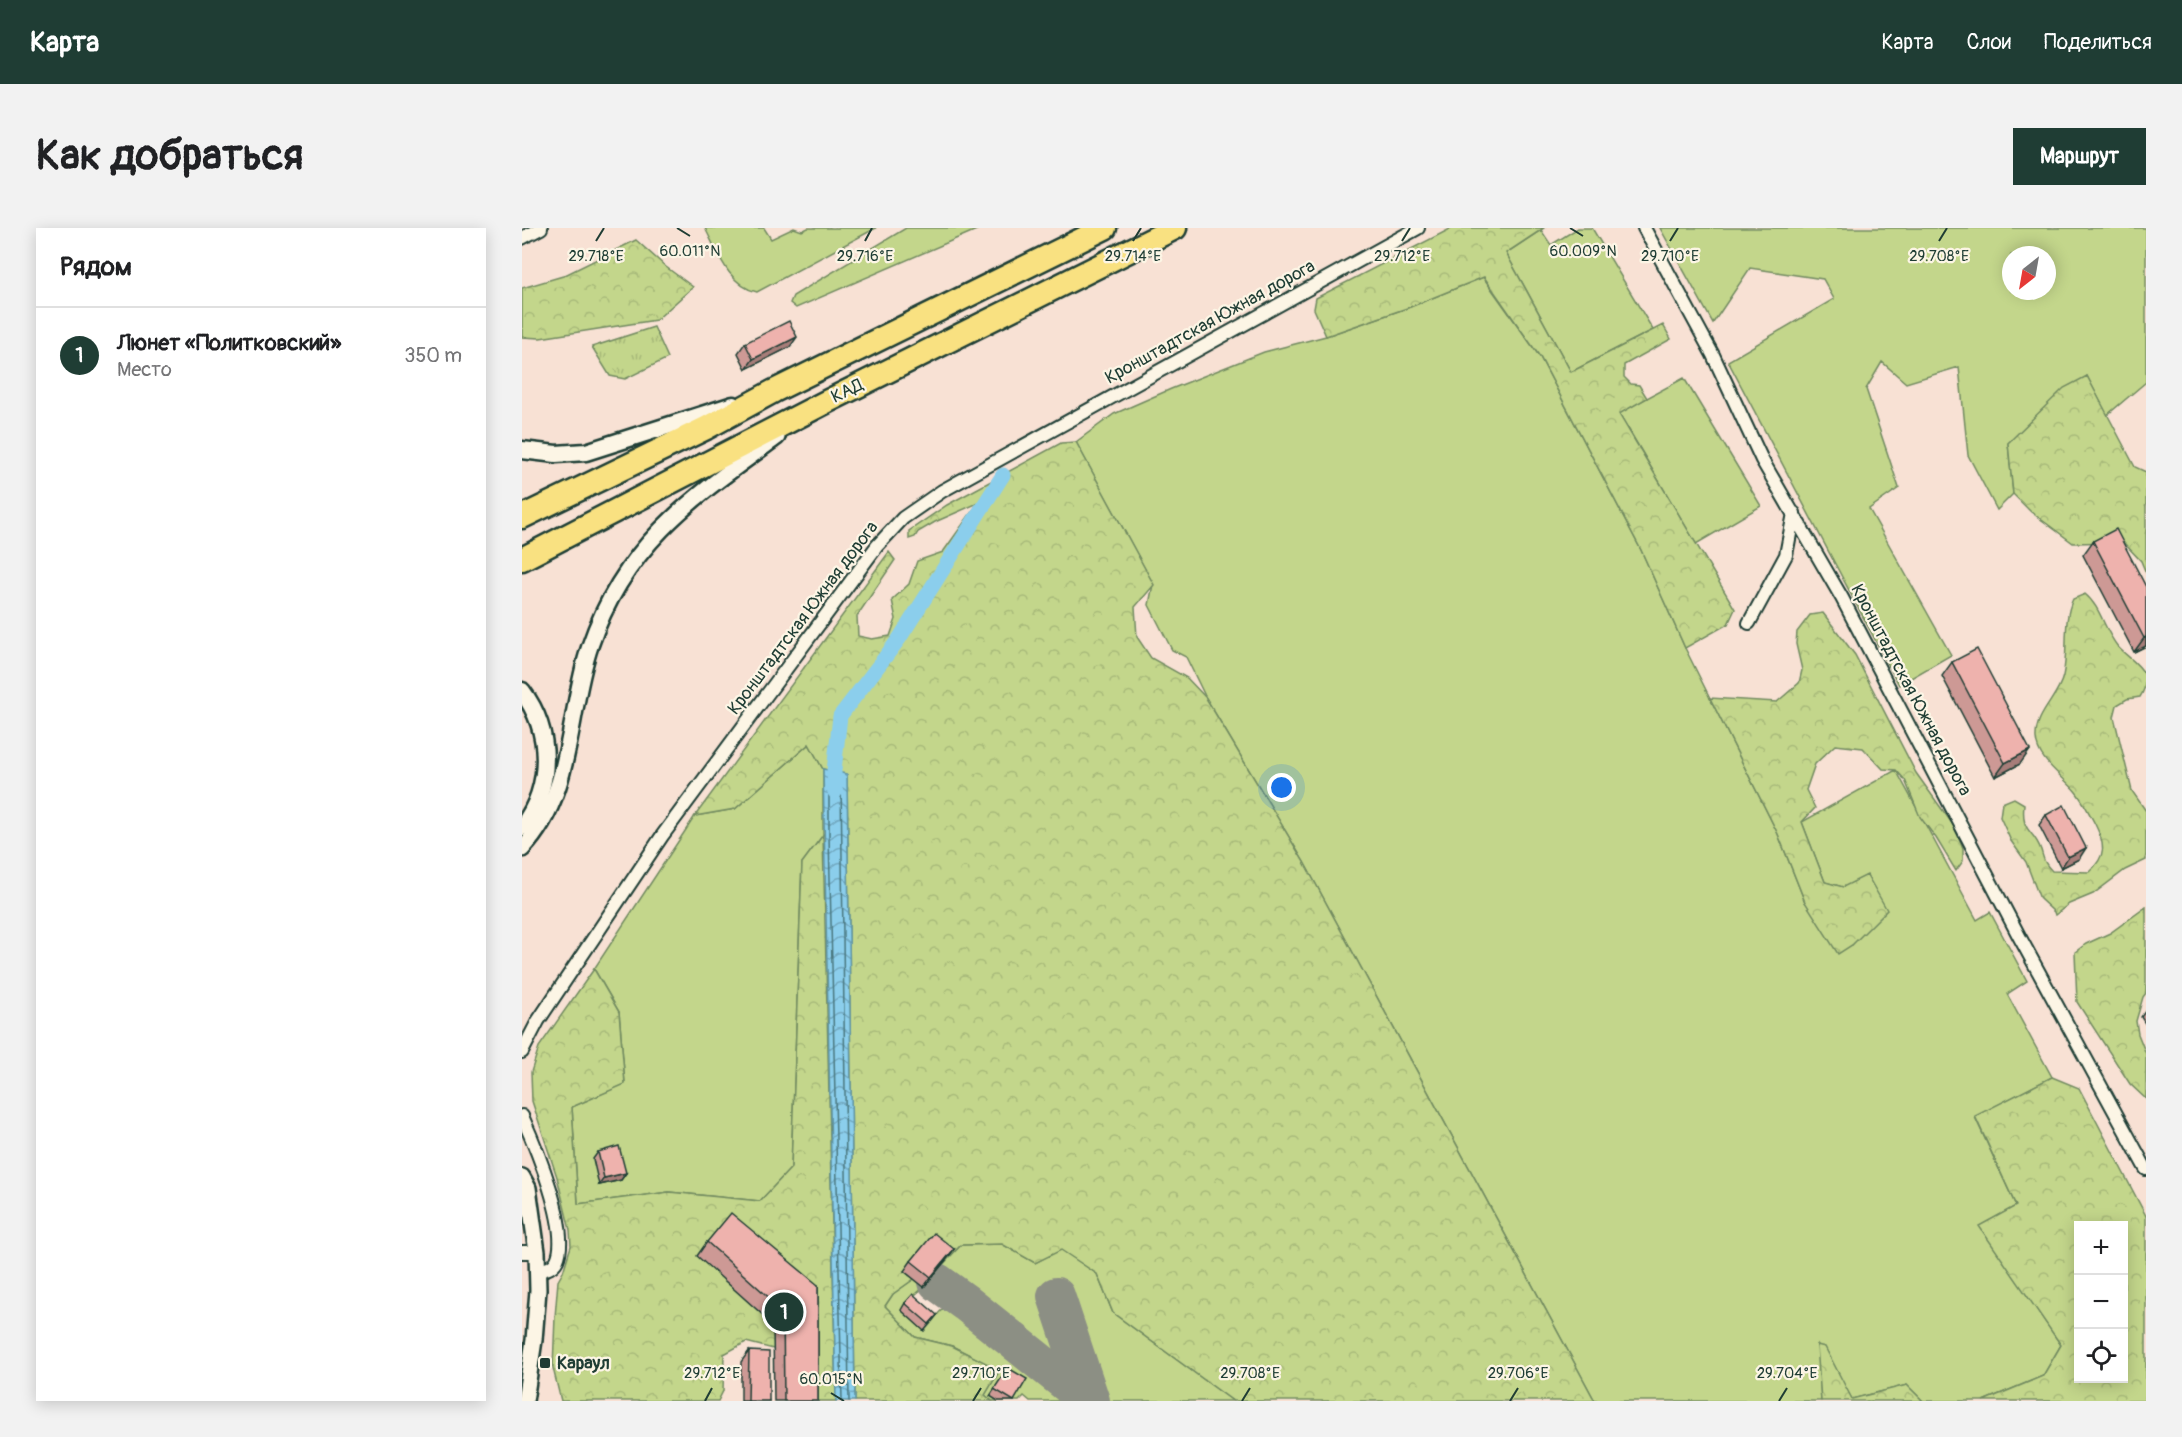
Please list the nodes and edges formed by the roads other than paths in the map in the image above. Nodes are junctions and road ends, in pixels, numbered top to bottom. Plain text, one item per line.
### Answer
1 (541, 228) edge
2 (1105, 228) edge
3 (1175, 228) edge
4 (1418, 228) edge
5 (1644, 228) edge
6 (522, 238) edge
7 (774, 391) junction
8 (828, 401) junction
9 (522, 450) edge
10 (1794, 513) junction
11 (522, 517) edge
12 (522, 559) edge
13 (1749, 623) dead end
14 (522, 690) edge
15 (522, 827) edge
16 (522, 849) edge
17 (522, 1052) edge
18 (522, 1116) edge
19 (522, 1167) edge
20 (2146, 1169) edge
21 (525, 1183) edge
22 (530, 1252) edge
23 (538, 1271) junction
24 (529, 1398) edge

1 - 6 street
2 - 7 highway, КАД
3 - 8 highway, КАД
4 - 17 street, Кронштадтская Южная дорога
5 - 10 street, Кронштадтская Южная дорога
7 - 9 main road
7 - 11 highway, КАД
8 - 12 highway, КАД
8 - 16 street
10 - 13 street
10 - 20 street, Кронштадтская Южная дорога
14 - 15 main road
18 - 23 street
19 - 21 street
21 - 22 street
22 - 23 street
23 - 24 street

